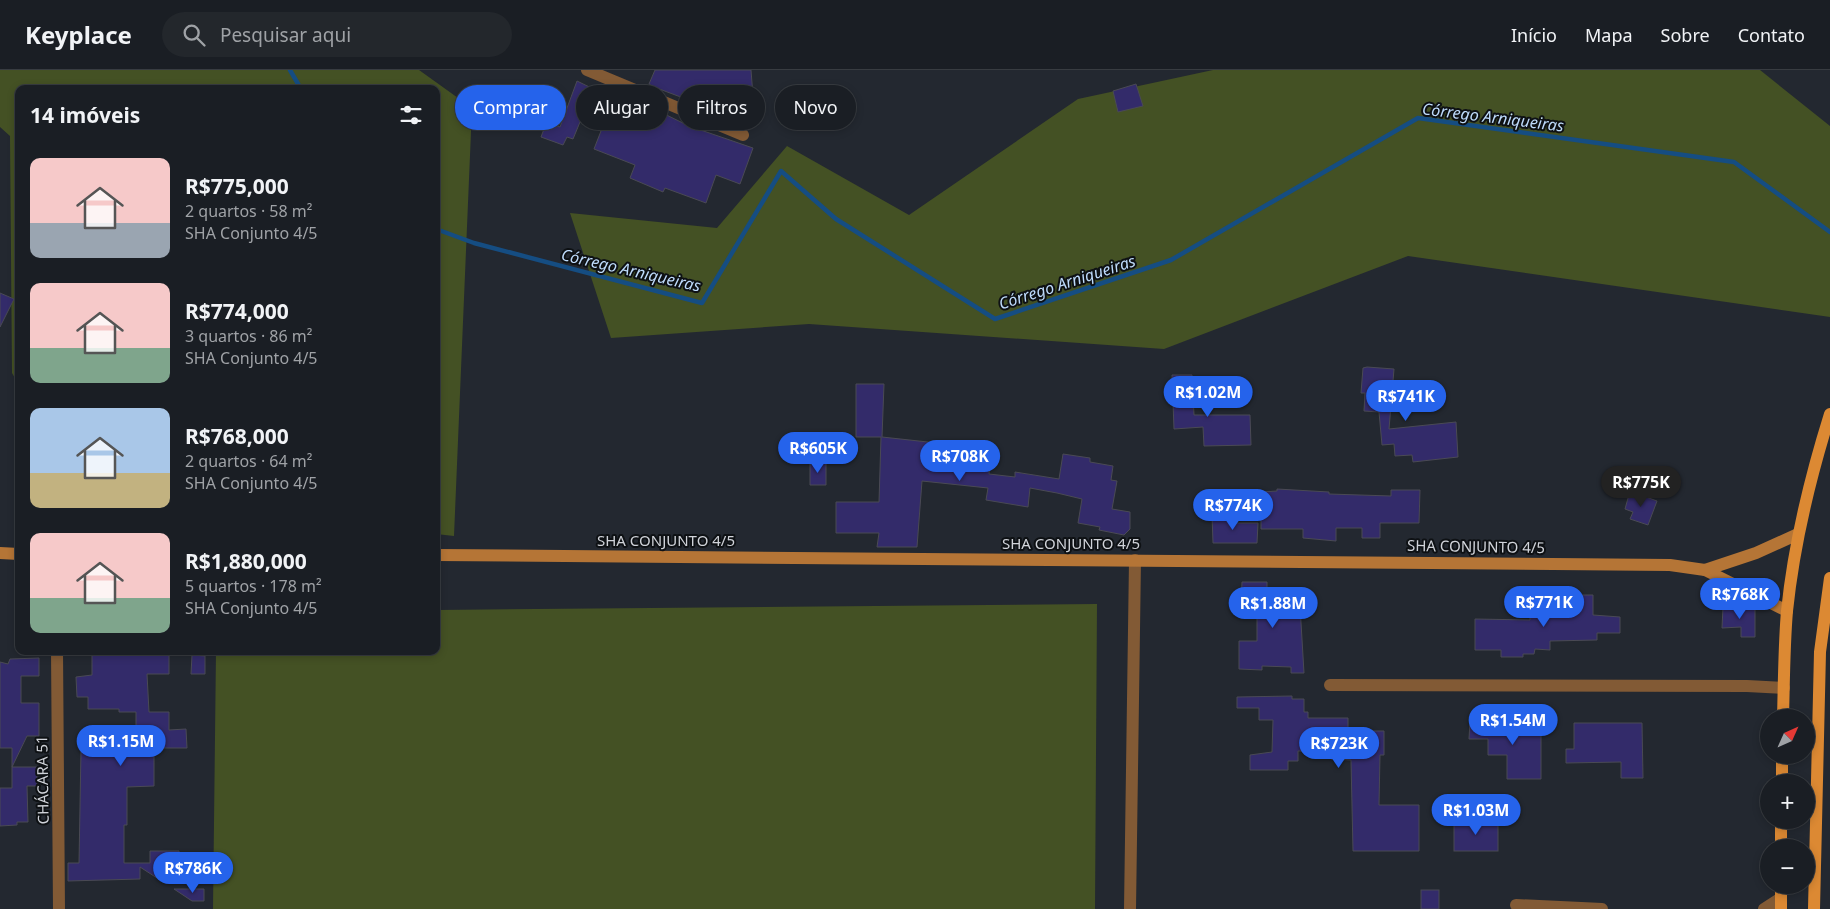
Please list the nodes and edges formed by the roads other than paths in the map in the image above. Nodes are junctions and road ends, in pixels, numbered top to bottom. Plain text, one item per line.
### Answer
1 (587, 70) edge
2 (743, 135) dead end
3 (1830, 414) edge
4 (1798, 534) junction
5 (0, 553) edge
6 (15, 554) edge
7 (440, 555) edge
8 (1135, 560) junction
9 (1705, 570) junction
10 (1830, 578) edge
11 (1787, 611) junction
12 (57, 655) edge
13 (1330, 685) dead end
14 (1784, 688) junction
15 (1783, 709) edge
16 (1781, 897) edge
17 (1516, 905) dead end
18 (59, 909) edge
19 (1130, 909) edge
20 (1602, 909) edge
21 (1764, 909) edge
22 (1814, 909) edge

1 - 2 street
3 - 4 main road
4 - 9 street, SHA CONJUNTO 4/5
4 - 11 main road
5 - 6 street
7 - 8 street, SHA CONJUNTO 4/5
8 - 9 street, SHA CONJUNTO 4/5
8 - 19 street
9 - 11 street, SHA CONJUNTO 4/5
10 - 22 main road
11 - 14 main road
12 - 18 street, CHÁCARA 51
13 - 14 street
14 - 15 main road
16 - 21 street
17 - 20 street

